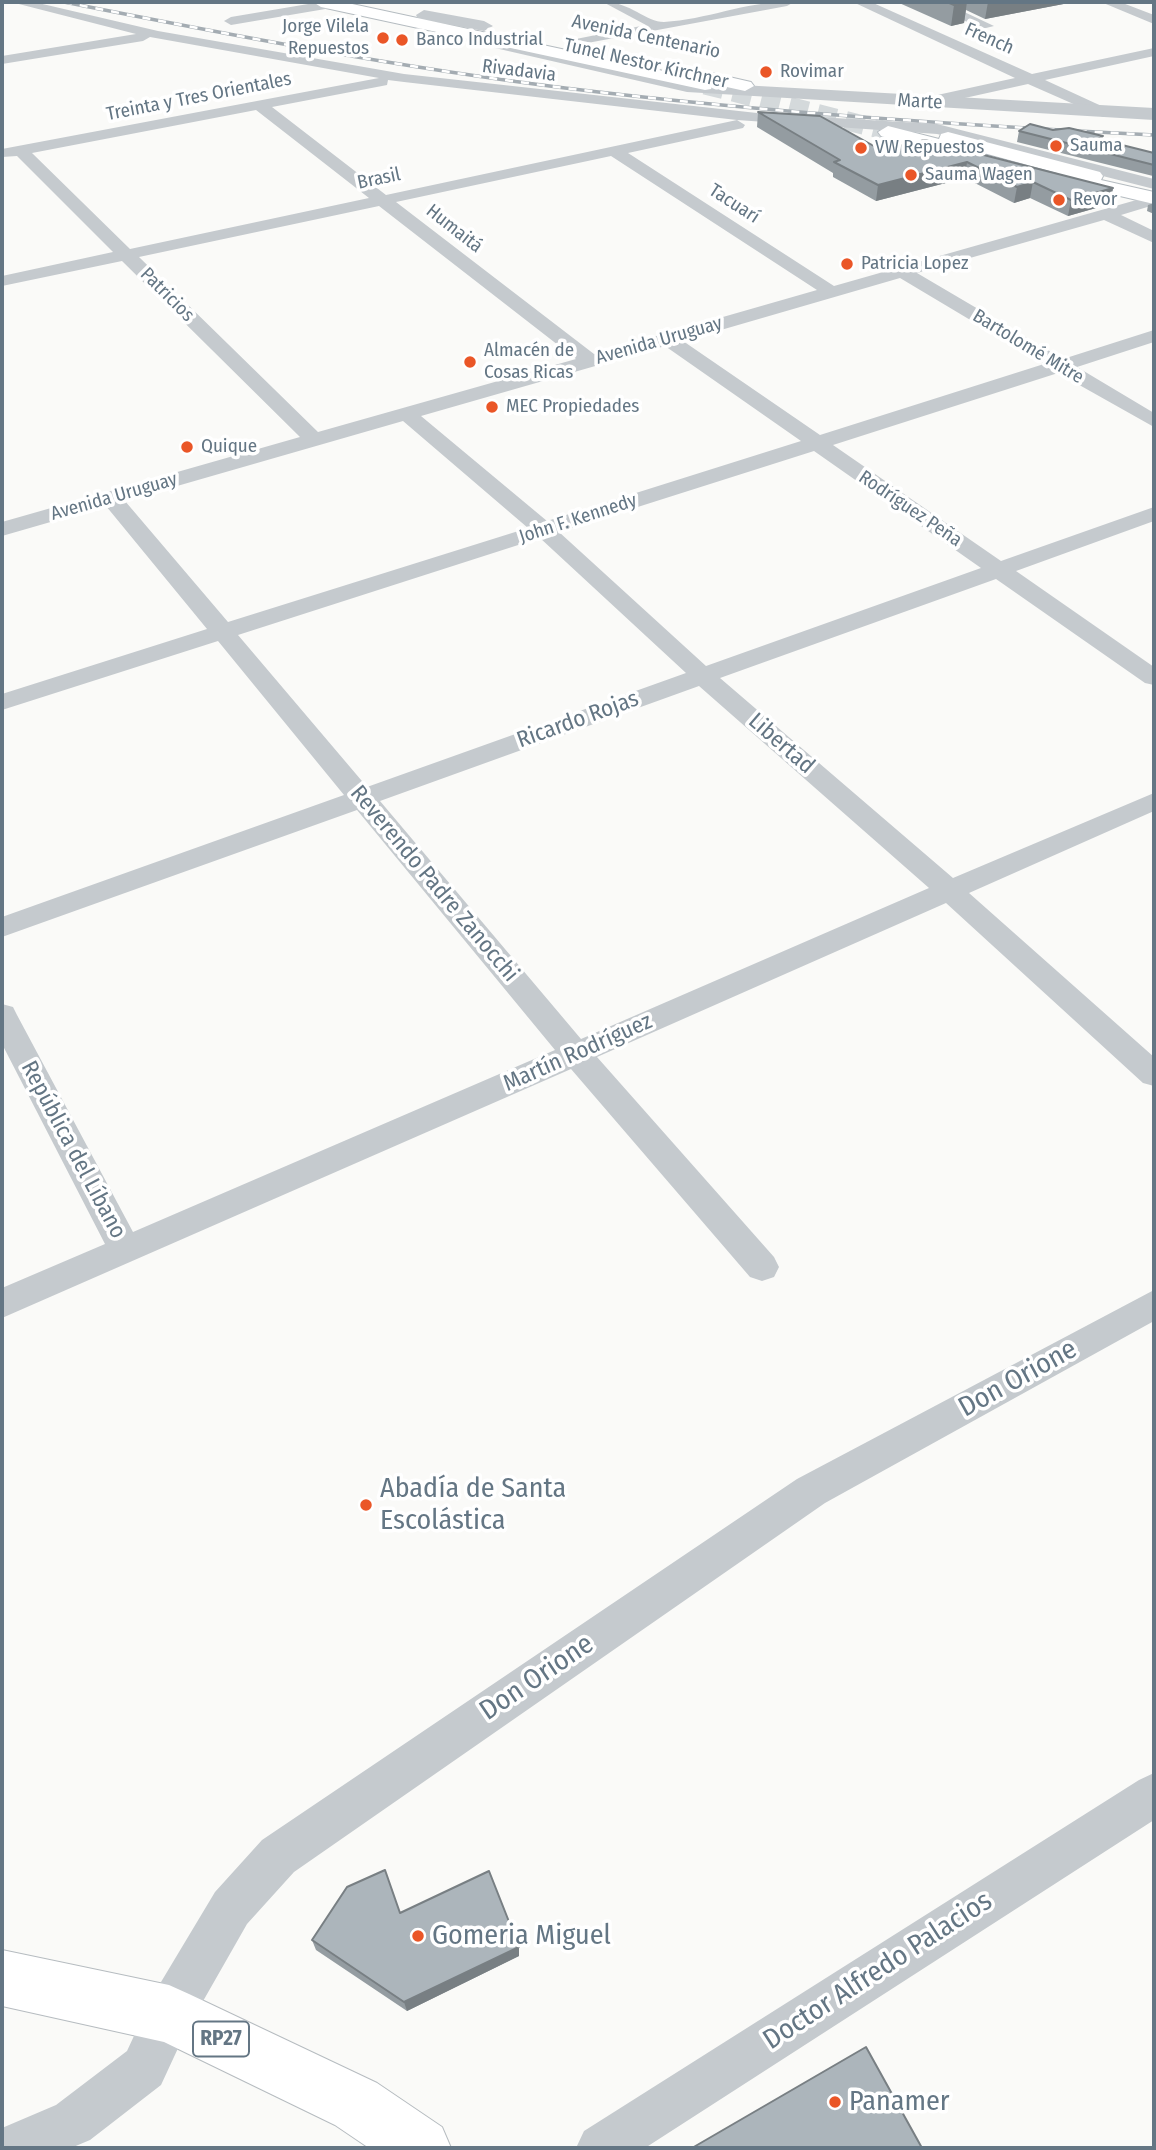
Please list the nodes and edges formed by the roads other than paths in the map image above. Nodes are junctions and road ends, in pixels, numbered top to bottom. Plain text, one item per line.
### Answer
1 (18, 2) edge
2 (331, 2) edge
3 (365, 2) edge
4 (610, 2) edge
5 (787, 2) edge
6 (860, 2) edge
7 (932, 2) edge
8 (1108, 2) edge
9 (899, 6) dead end
10 (878, 10) junction
11 (424, 15) junction
12 (402, 19) joint
13 (1154, 20) edge
14 (231, 21) dead end
15 (658, 26) junction
16 (987, 26) dead end
17 (158, 35) junction
18 (576, 43) junction
19 (1154, 52) edge
20 (2, 60) edge
21 (404, 78) junction
22 (1032, 79) junction
23 (696, 86) joint
24 (750, 87) junction
25 (924, 102) junction
26 (259, 105) junction
27 (1103, 112) junction
28 (1154, 114) edge
29 (766, 119) junction
30 (825, 123) junction
31 (929, 130) junction
32 (888, 132) tunnel mouth
33 (614, 151) junction
34 (11, 152) edge
35 (1154, 184) edge
36 (382, 200) junction
37 (1151, 200) edge
38 (1106, 214) junction
39 (1154, 238) edge
40 (126, 254) junction
41 (902, 272) junction
42 (2, 281) edge
43 (832, 292) junction
44 (1154, 336) edge
45 (668, 339) junction
46 (591, 361) junction
47 (1060, 366) junction
48 (406, 414) junction
49 (1154, 421) edge
50 (314, 440) junction
51 (814, 443) junction
52 (111, 498) junction
53 (1154, 514) edge
54 (2, 529) edge
55 (544, 530) junction
56 (999, 570) junction
57 (225, 631) junction
58 (702, 675) junction
59 (1154, 678) edge
60 (2, 702) edge
61 (362, 798) junction
62 (1154, 801) edge
63 (949, 890) junction
64 (2, 927) edge
65 (2, 1014) edge
66 (576, 1054) junction
67 (1154, 1075) edge
68 (125, 1249) junction
69 (762, 1267) dead end
70 (2, 1304) edge
71 (1154, 1304) edge
72 (1154, 1796) edge
73 (2, 1979) edge
74 (169, 2014) junction
75 (12, 2148) edge
76 (421, 2148) edge
77 (601, 2148) edge

1 - 17 street, Rivadavia
2 - 12 main road, Avenida Centenario
2 - 14 street
3 - 11 main road, Avenida Centenario
4 - 15 street
5 - 15 street
6 - 10 street, French
7 - 16 street
8 - 13 street
9 - 10 street
10 - 22 street, French
11 - 18 street, Avenida Centenario
11 - 24 main road, Tunel Nestor Kirchner
12 - 23 street, Avenida Centenario
15 - 18 street
17 - 20 street
17 - 21 street, Rivadavia
18 - 24 street, Avenida Centenario
19 - 22 street
21 - 26 street, Treinta y Tres Orientales
21 - 29 street, Rivadavia
22 - 25 street
22 - 27 street, French
23 - 24 street, Marte
24 - 25 street, Marte
25 - 27 street, Marte
26 - 34 street, Treinta y Tres Orientales
26 - 36 street, Humaitá
27 - 28 street, Marte
29 - 30 street, Rivadavia
29 - 33 street, Brasil
30 - 31 street, Rivadavia
30 - 37 street
31 - 35 street
31 - 37 main road
32 - 37 main road
33 - 36 street, Brasil
33 - 43 street, Tacuarí
34 - 40 street, Patricios
36 - 40 street, Brasil
36 - 46 street, Humaitá
37 - 38 street, Avenida Uruguay
38 - 39 street
38 - 41 street, Avenida Uruguay
40 - 42 street, Brasil
40 - 50 street, Patricios
41 - 43 street, Avenida Uruguay
41 - 47 street, Bartolomé Mitre
43 - 45 street, Avenida Uruguay
44 - 47 street, John F. Kennedy
45 - 46 street, Avenida Uruguay
45 - 51 street, Rodríguez Peña
46 - 48 street, Avenida Uruguay
47 - 49 street, Bartolomé Mitre
47 - 51 street, John F. Kennedy
48 - 50 street, Avenida Uruguay
48 - 55 street, Libertad
50 - 52 street, Avenida Uruguay
51 - 55 street, John F. Kennedy
51 - 56 street, Rodríguez Peña
52 - 54 street, Avenida Uruguay
52 - 57 street, Reverendo Padre Zanocchi
53 - 56 street, Ricardo Rojas
55 - 57 street, John F. Kennedy
55 - 58 street, Libertad
56 - 58 street, Ricardo Rojas
56 - 59 street, Rodríguez Peña
57 - 60 street, John F. Kennedy
57 - 61 street, Reverendo Padre Zanocchi
58 - 61 street, Ricardo Rojas
58 - 63 street, Libertad
61 - 64 street, Ricardo Rojas
61 - 66 street, Reverendo Padre Zanocchi
62 - 63 street, Martín Rodríguez
63 - 66 street, Martín Rodríguez
63 - 67 street, Libertad
65 - 68 street, República del Líbano
66 - 68 street, Martín Rodríguez
66 - 69 street, Reverendo Padre Zanocchi
68 - 70 street, Martín Rodríguez
71 - 74 street, Don Orione
72 - 77 street, Doctor Alfredo Palacios
73 - 74 main road, RP27
74 - 75 street, Don Orione
74 - 76 main road, RP27

